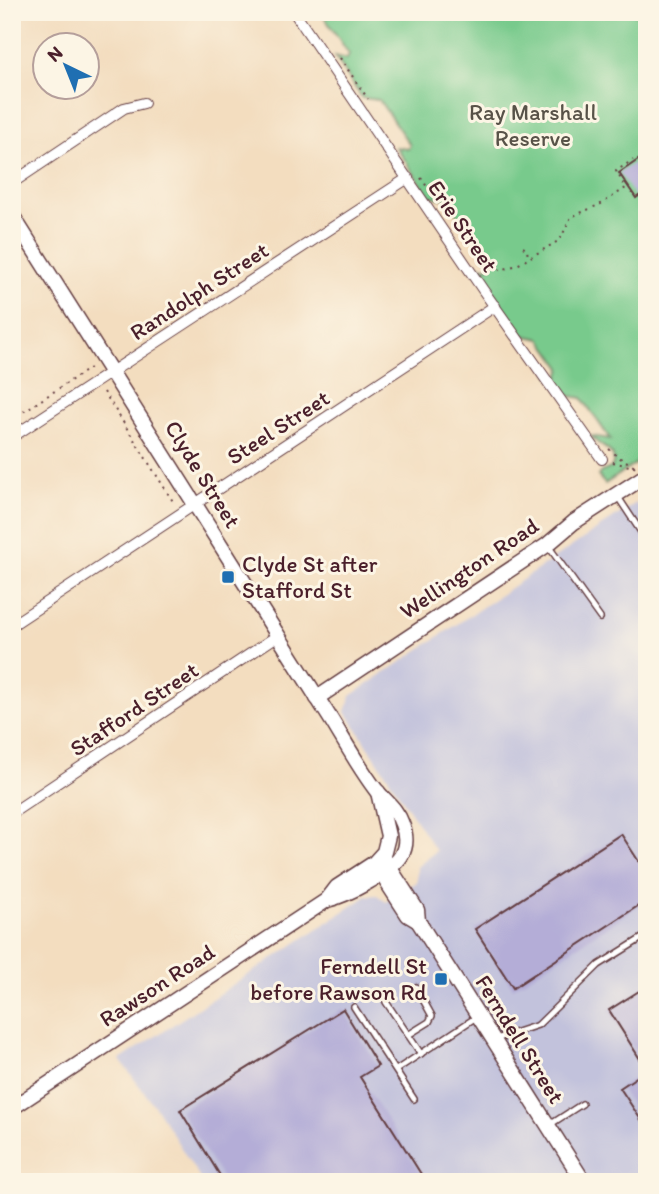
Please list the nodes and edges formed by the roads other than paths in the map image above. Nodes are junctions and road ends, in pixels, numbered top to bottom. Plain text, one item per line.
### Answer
1 (294, 12) edge
2 (144, 103) dead end
3 (408, 178) junction
4 (12, 183) edge
5 (12, 215) edge
6 (495, 306) junction
7 (112, 372) junction
8 (12, 438) edge
9 (602, 459) road end
10 (641, 471) edge
11 (617, 495) junction
12 (195, 504) junction
13 (647, 541) edge
14 (547, 545) junction
15 (600, 618) dead end
16 (12, 625) edge
17 (277, 636) junction
18 (317, 698) junction
19 (12, 813) edge
20 (382, 864) junction
21 (647, 935) edge
22 (415, 987) dead end
23 (386, 1002) dead end
24 (355, 1007) dead end
25 (478, 1016) junction
26 (408, 1035) junction
27 (493, 1040) junction
28 (421, 1054) junction
29 (396, 1070) junction
30 (414, 1099) dead end
31 (582, 1104) dead end
32 (12, 1108) edge
33 (548, 1126) junction
34 (584, 1182) edge

1 - 3 street, Erie Street
2 - 4 street
3 - 6 street, Erie Street
3 - 7 street, Randolph Street
5 - 7 main road, Clyde Street
6 - 9 street, Erie Street
6 - 12 street, Steel Street
7 - 8 street, Randolph Street
7 - 12 main road, Clyde Street
10 - 11 main road, Wellington Road
11 - 13 lane
11 - 14 main road, Wellington Road
12 - 16 street, Steel Street
12 - 17 main road, Clyde Street
14 - 15 lane
14 - 18 main road, Wellington Road
17 - 18 main road, Clyde Street
17 - 19 street, Stafford Street
18 - 20 main road, Clyde Street
20 - 25 main road, Ferndell Street
20 - 32 main road, Rawson Road
21 - 27 lane
22 - 26 lane
23 - 26 lane
24 - 29 lane
25 - 27 main road, Ferndell Street
25 - 28 lane
26 - 28 lane
27 - 33 main road, Ferndell Street
28 - 29 lane
29 - 30 lane
31 - 33 lane
33 - 34 main road, Ferndell Street

